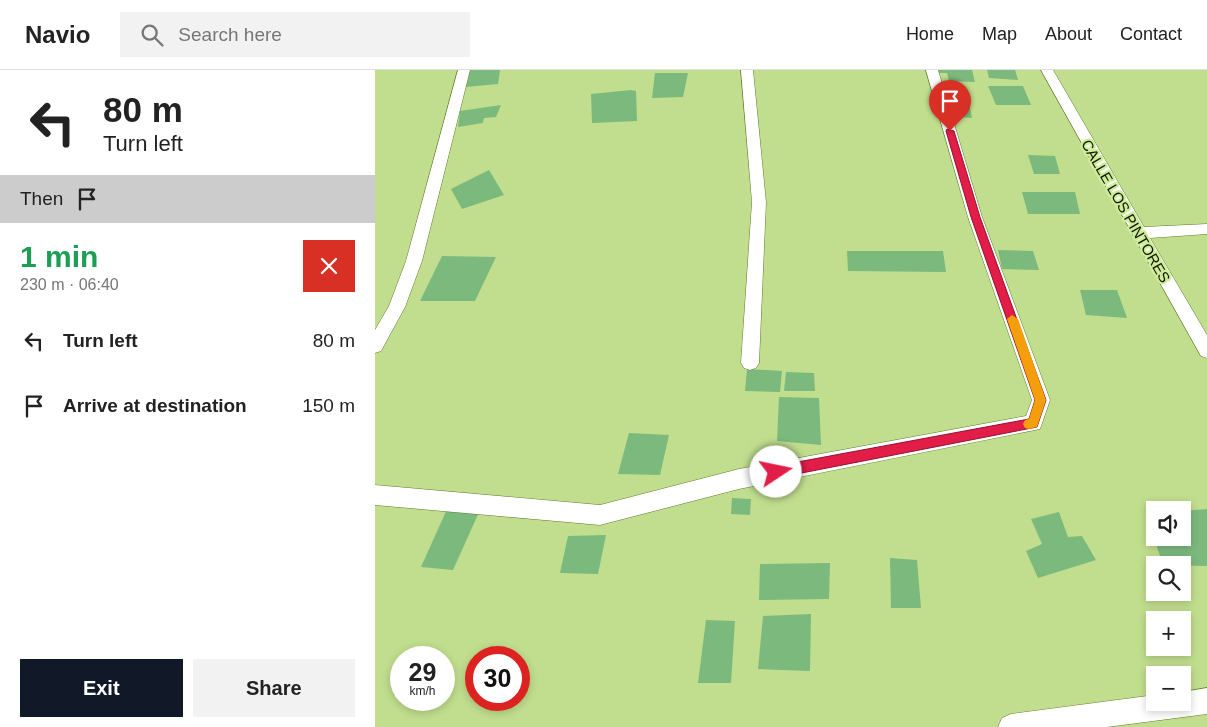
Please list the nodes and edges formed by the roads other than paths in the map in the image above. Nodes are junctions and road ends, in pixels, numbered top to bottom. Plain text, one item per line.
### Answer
1 (464, 70) edge
2 (747, 70) edge
3 (932, 70) edge
4 (1047, 70) edge
5 (1207, 228) edge
6 (1139, 233) junction
7 (375, 346) edge
8 (1207, 351) edge
9 (750, 363) dead end
10 (375, 495) edge
11 (1207, 701) edge
12 (1011, 727) edge

1 - 7 street
2 - 9 street
3 - 10 street
4 - 6 street, CALLE LOS PINTORES
5 - 6 street
6 - 8 street, CALLE LOS PINTORES
11 - 12 street

